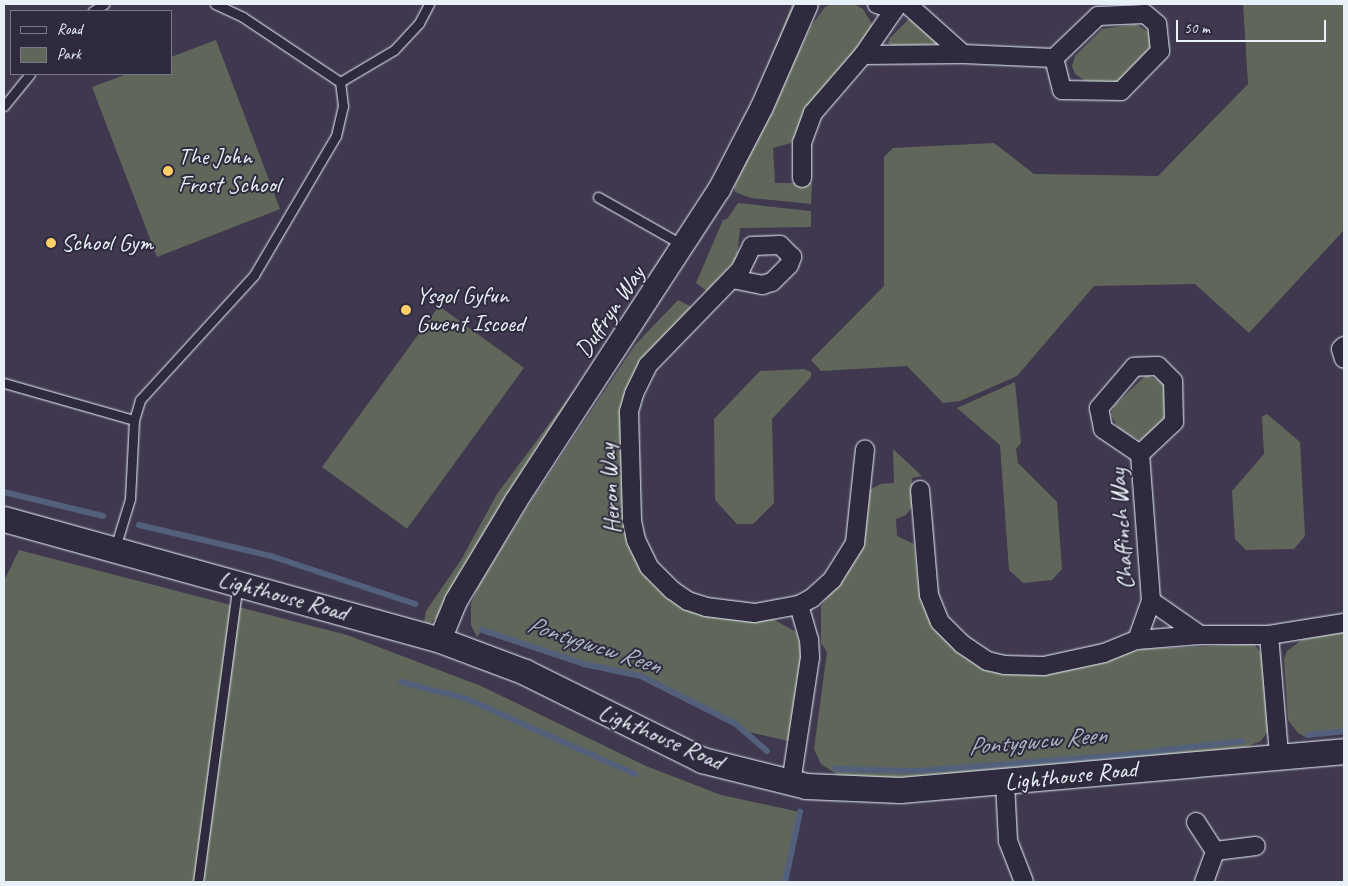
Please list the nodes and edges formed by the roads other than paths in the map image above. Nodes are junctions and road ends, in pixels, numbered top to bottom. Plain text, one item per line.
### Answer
1 (215, 4) edge
2 (429, 4) edge
3 (807, 4) edge
4 (877, 4) edge
5 (899, 6) edge
6 (863, 54) junction
7 (963, 54) junction
8 (1054, 58) junction
9 (29, 75) edge
10 (340, 82) junction
11 (4, 106) edge
12 (802, 178) dead end
13 (598, 197) dead end
14 (683, 245) junction
15 (732, 279) dead end
16 (1344, 346) edge
17 (1344, 359) edge
18 (4, 383) edge
19 (134, 420) junction
20 (866, 450) dead end
21 (1140, 454) junction
22 (920, 490) dead end
23 (4, 519) edge
24 (114, 549) junction
25 (238, 584) junction
26 (1151, 601) junction
27 (799, 605) junction
28 (1344, 623) edge
29 (1200, 635) junction
30 (1269, 636) junction
31 (440, 640) junction
32 (1137, 640) junction
33 (1344, 751) edge
34 (1279, 755) junction
35 (790, 782) junction
36 (1005, 783) junction
37 (1196, 822) dead end
38 (1256, 846) dead end
39 (1214, 851) junction
40 (198, 882) edge
41 (1024, 882) edge
42 (1204, 882) edge

1 - 10 lane
2 - 10 lane
3 - 14 street, Duffryn Way
4 - 5 street
5 - 6 street
5 - 7 street
6 - 7 street
6 - 12 street
7 - 8 street
8 - 8 street
9 - 11 lane
10 - 19 lane
13 - 14 lane
14 - 31 street, Duffryn Way
15 - 27 street, Heron Way
16 - 17 street
18 - 19 lane
19 - 24 lane
20 - 27 street, Heron Way
21 - 21 street, Chaffinch Way
21 - 26 street, Chaffinch Way
22 - 32 street
23 - 24 main road, Lighthouse Road
24 - 25 main road, Lighthouse Road
25 - 31 main road, Lighthouse Road
25 - 40 lane
26 - 29 street, Chaffinch Way
26 - 32 street, Chaffinch Way
27 - 35 street
28 - 30 street
29 - 30 street
29 - 32 street
30 - 34 street
31 - 35 main road, Lighthouse Road
33 - 34 main road, Lighthouse Road
34 - 36 main road, Lighthouse Road
35 - 36 main road, Lighthouse Road
36 - 41 street
37 - 39 street
38 - 39 street
39 - 42 street

